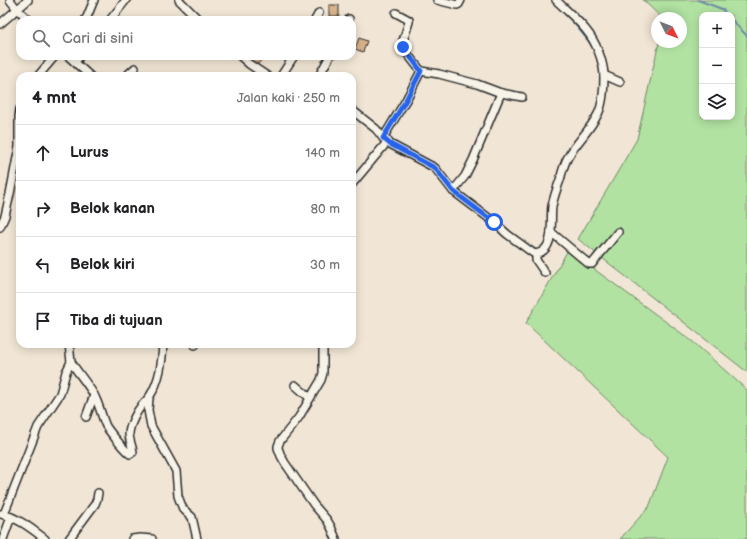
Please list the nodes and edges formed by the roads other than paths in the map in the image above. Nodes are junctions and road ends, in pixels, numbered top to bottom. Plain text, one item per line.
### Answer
1 (10, 0) edge
2 (28, 0) edge
3 (94, 0) edge
4 (126, 0) edge
5 (179, 0) edge
6 (437, 0) edge
7 (460, 0) edge
8 (556, 0) edge
9 (17, 10) junction
10 (319, 13) dead end
11 (396, 13) dead end
12 (24, 16) edge
13 (87, 16) edge
14 (113, 16) edge
15 (195, 16) edge
16 (317, 16) edge
17 (0, 24) edge
18 (52, 60) edge
19 (73, 60) edge
20 (244, 60) edge
21 (292, 60) edge
22 (328, 60) edge
23 (75, 62) joint
24 (135, 68) dead end
25 (421, 71) junction
26 (41, 72) edge
27 (86, 72) edge
28 (130, 72) edge
29 (261, 72) edge
30 (284, 72) edge
31 (321, 72) edge
32 (604, 75) junction
33 (620, 82) dead end
34 (501, 93) junction
35 (522, 97) dead end
36 (356, 114) edge
37 (386, 140) junction
38 (16, 158) edge
39 (356, 179) edge
40 (453, 191) junction
41 (3, 207) edge
42 (0, 227) edge
43 (551, 232) junction
44 (618, 232) dead end
45 (536, 254) junction
46 (544, 273) dead end
47 (69, 348) edge
48 (163, 348) edge
49 (323, 348) edge
50 (71, 362) junction
51 (295, 385) dead end
52 (94, 395) junction
53 (149, 398) junction
54 (310, 398) junction
55 (86, 417) dead end
56 (98, 493) dead end
57 (5, 515) edge
58 (3, 539) edge
59 (45, 539) edge
60 (68, 539) edge
61 (132, 539) edge
62 (152, 539) edge
63 (197, 539) edge
64 (336, 539) edge

1 - 9 street
2 - 9 street
3 - 13 street
4 - 14 street
5 - 15 street
6 - 7 street
8 - 32 street
9 - 12 street
9 - 17 street
10 - 16 street
11 - 25 street
18 - 26 street
19 - 23 street
20 - 29 street
21 - 30 street
22 - 31 street
23 - 27 street
24 - 28 street
25 - 34 street
25 - 37 street
32 - 33 street
32 - 43 street
34 - 35 street
34 - 40 street
36 - 37 street
37 - 39 street
37 - 40 street
38 - 41 street
40 - 45 street
41 - 42 street
43 - 44 street
43 - 45 street
45 - 46 street
47 - 50 street
48 - 53 street
49 - 54 street
50 - 52 street
50 - 57 street
51 - 54 street
52 - 53 street
52 - 55 street
53 - 63 street
54 - 64 street
56 - 60 street
57 - 58 street
57 - 59 street
61 - 62 street

